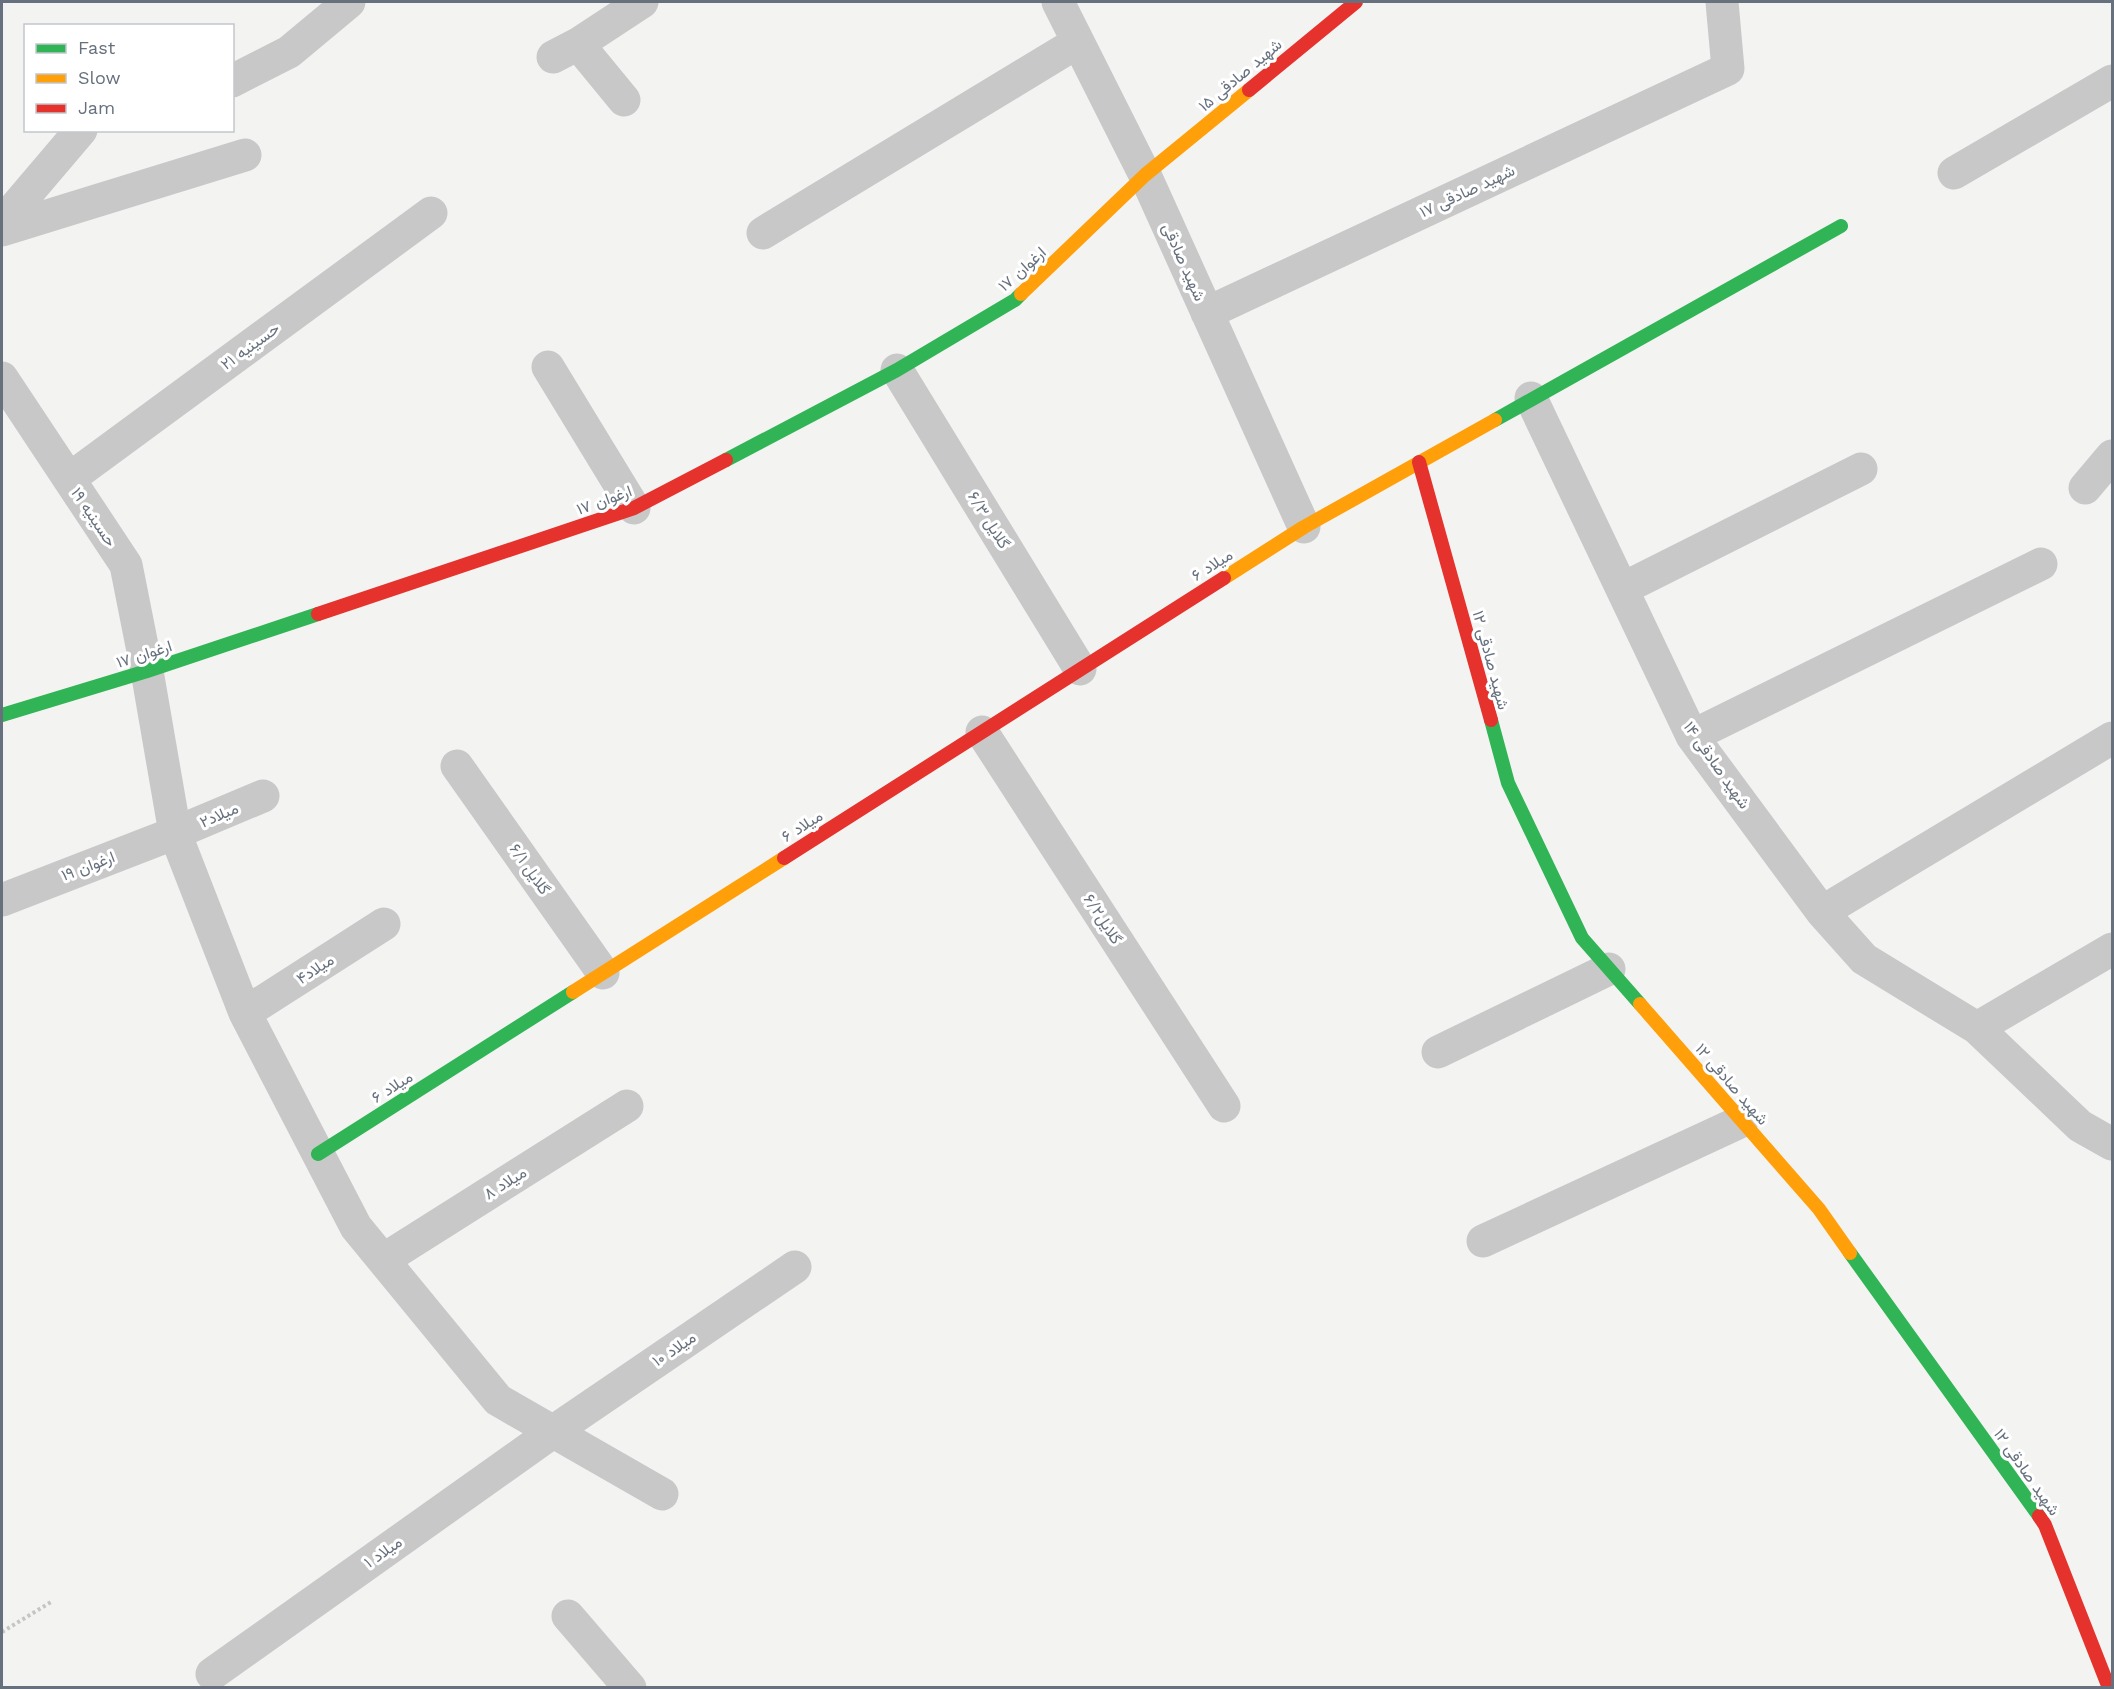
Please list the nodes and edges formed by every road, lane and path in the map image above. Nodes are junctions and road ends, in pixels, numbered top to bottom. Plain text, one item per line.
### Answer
1 (349, 2) edge
2 (642, 2) edge
3 (1058, 2) edge
4 (1356, 2) edge
5 (1722, 2) edge
6 (1078, 42) junction
7 (234, 80) edge
8 (2112, 81) edge
9 (624, 100) dead end
10 (79, 132) edge
11 (245, 155) dead end
12 (1954, 173) dead end
13 (1145, 175) junction
14 (431, 213) dead end
15 (2, 223) edge
16 (1841, 226) dead end
17 (2, 230) edge
18 (763, 233) dead end
19 (1207, 313) junction
20 (548, 368) dead end
21 (897, 370) junction
22 (2, 378) edge
23 (1531, 398) junction
24 (2112, 456) edge
25 (1419, 462) junction
26 (1861, 469) dead end
27 (69, 479) junction
28 (2085, 488) dead end
29 (634, 508) junction
30 (1304, 527) junction
31 (2040, 564) dead end
32 (1622, 589) junction
33 (1080, 669) junction
34 (147, 671) junction
35 (2, 715) edge
36 (982, 732) junction
37 (1692, 736) junction
38 (2112, 738) edge
39 (456, 766) dead end
40 (263, 796) dead end
41 (175, 833) junction
42 (2, 900) edge
43 (1822, 912) junction
44 (384, 924) dead end
45 (2112, 949) edge
46 (1609, 969) junction
47 (603, 973) junction
48 (245, 1013) junction
49 (1977, 1028) junction
50 (1438, 1052) dead end
51 (1224, 1106) dead end
52 (627, 1107) dead end
53 (1742, 1121) junction
54 (2112, 1144) edge
55 (318, 1154) junction
56 (1483, 1241) dead end
57 (383, 1260) junction
58 (795, 1267) dead end
59 (554, 1431) junction
60 (662, 1494) dead end
61 (51, 1602) dead end
62 (568, 1616) dead end
63 (2, 1632) edge
64 (212, 1674) dead end
65 (630, 1688) edge
66 (2109, 1688) edge

1 - 7 street
2 - 9 street
3 - 6 street, شهید صادقی
4 - 13 street, شهید صادقی ۱۵
5 - 19 street, شهید صادقی ۱۷
6 - 13 street, شهید صادقی
6 - 18 street
8 - 12 street
10 - 15 street
11 - 17 street
13 - 19 street, شهید صادقی
13 - 21 street, ارغوان ۱۷
14 - 27 street, حسینیه ۲۱
16 - 23 street, میلاد ۶
19 - 30 street, شهید صادقی
20 - 29 street
21 - 29 street, ارغوان ۱۷
21 - 33 street, گلایل ۶/۳
22 - 27 street, حسینیه ۱۹
23 - 25 street, میلاد ۶
23 - 32 street, شهید صادقی ۱۴
24 - 28 street
25 - 30 street, میلاد ۶
25 - 46 street, شهید صادقی ۱۲
26 - 32 street
27 - 34 street, حسینیه ۱۹
29 - 34 street, ارغوان ۱۷
30 - 33 street, میلاد ۶
31 - 37 street
32 - 37 street, شهید صادقی ۱۴
33 - 36 street, میلاد ۶
34 - 35 street, ارغوان ۱۷
34 - 41 street, حسینیه ۱۹
36 - 47 street, میلاد ۶
36 - 51 street, گلایل۶/۲
37 - 43 street, شهید صادقی ۱۴
38 - 43 street
39 - 47 street, گلایل ۶/۱
40 - 41 street, میلاد۲
41 - 42 street, ارغوان ۱۹
41 - 48 street, حسینیه ۱۹
43 - 49 street, شهید صادقی ۱۴
44 - 48 street, میلاد۴
45 - 49 street
46 - 50 street
46 - 53 street, شهید صادقی ۱۲
47 - 55 street, میلاد ۶
48 - 55 street, حسینیه ۱۹
49 - 54 street, شهید صادقی ۱۴
52 - 57 street, میلاد ۸
53 - 56 street
53 - 66 street, شهید صادقی ۱۲
55 - 57 street, حسینیه ۱۹
57 - 59 street, حسینیه ۱۹
58 - 59 street, میلاد ۱۰
59 - 60 street, حسینیه ۱۹
59 - 64 street, میلاد ۱
61 - 63 path
62 - 65 street

